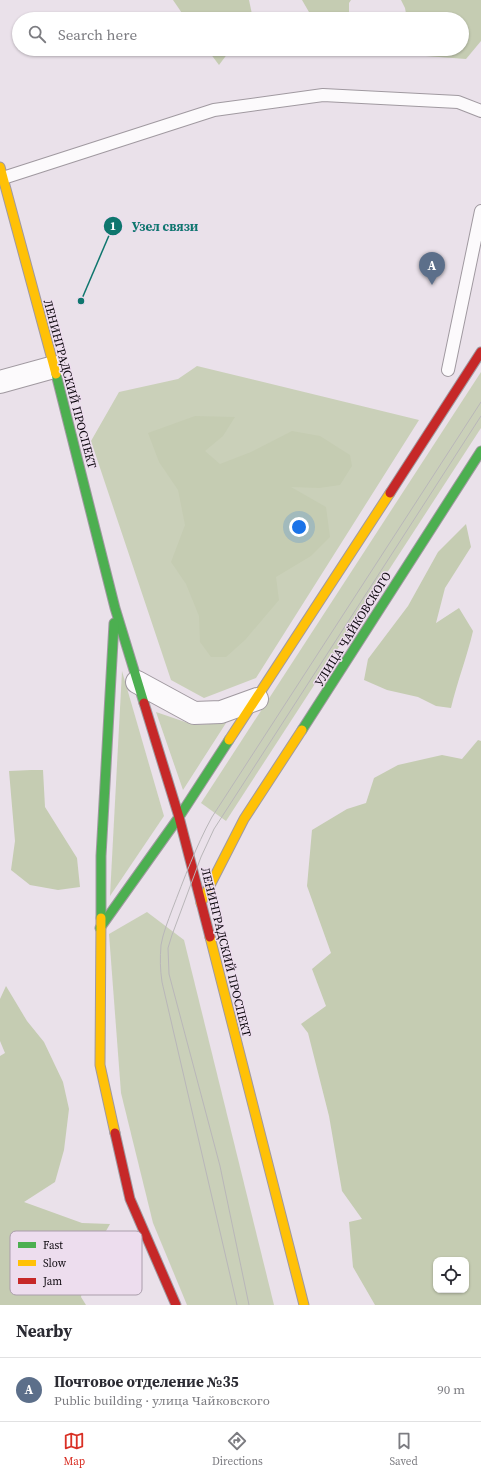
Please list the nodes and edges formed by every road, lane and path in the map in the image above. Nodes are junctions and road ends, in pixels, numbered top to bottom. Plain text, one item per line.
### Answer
1 (481, 110) edge
2 (1, 172) edge
3 (481, 211) edge
4 (481, 352) edge
5 (54, 367) junction
6 (448, 370) dead end
7 (0, 382) edge
8 (481, 452) edge
9 (114, 608) junction
10 (137, 682) junction
11 (257, 699) junction
12 (179, 817) junction
13 (201, 903) junction
14 (100, 928) junction
15 (176, 1305) edge
16 (304, 1305) edge

1 - 2 lane
2 - 5 main road, ЛЕНИНГРАДСКИЙ ПРОСПЕКТ
3 - 6 lane
4 - 11 main road
5 - 7 street
5 - 9 main road, ЛЕНИНГРАДСКИЙ ПРОСПЕКТ
8 - 13 main road, УЛИЦА ЧАЙКОВСКОГО
9 - 10 main road, ЛЕНИНГРАДСКИЙ ПРОСПЕКТ
9 - 14 main road, ЛЕНИНГРАДСКИЙ ПРОСПЕКТ
10 - 11 street
10 - 12 main road, ЛЕНИНГРАДСКИЙ ПРОСПЕКТ
11 - 12 main road
12 - 13 main road, ЛЕНИНГРАДСКИЙ ПРОСПЕКТ
12 - 14 main road
13 - 16 main road, ЛЕНИНГРАДСКИЙ ПРОСПЕКТ
14 - 15 main road, ЛЕНИНГРАДСКИЙ ПРОСПЕКТ

